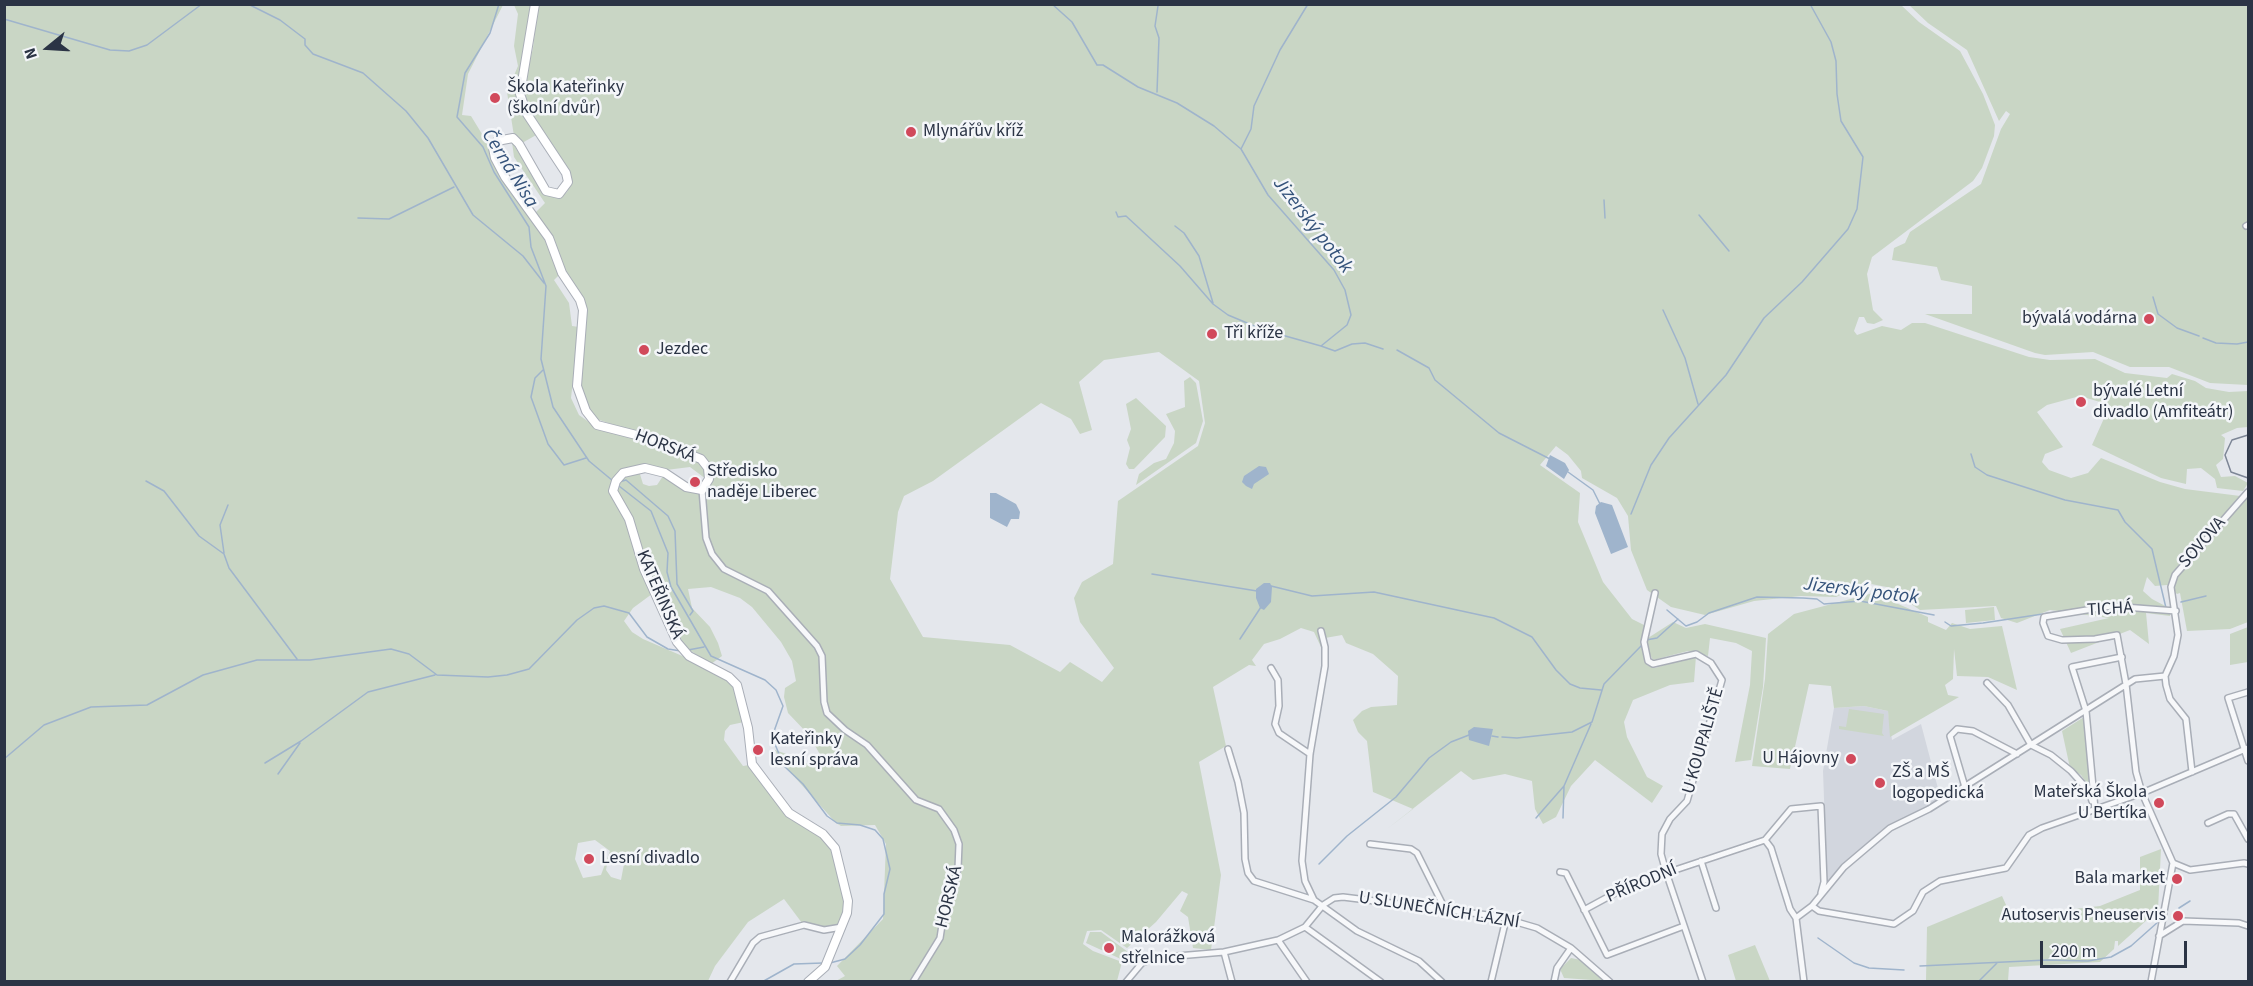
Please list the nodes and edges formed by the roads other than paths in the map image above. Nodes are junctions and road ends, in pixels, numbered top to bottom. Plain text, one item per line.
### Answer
1 (535, 4) edge
2 (702, 490) junction
3 (2248, 492) edge
4 (1655, 595) dead end
5 (2176, 611) junction
6 (1321, 631) dead end
7 (2122, 657) junction
8 (1271, 668) dead end
9 (2165, 676) junction
10 (1987, 683) dead end
11 (2126, 684) junction
12 (2248, 692) edge
13 (2086, 711) junction
14 (2031, 745) junction
15 (1228, 748) dead end
16 (2246, 749) edge
17 (1310, 754) junction
18 (2017, 754) junction
19 (2248, 761) edge
20 (2192, 772) junction
21 (1965, 787) junction
22 (2142, 793) junction
23 (2095, 809) junction
24 (2208, 824) dead end
25 (2248, 839) edge
26 (1766, 840) junction
27 (1370, 844) dead end
28 (1701, 861) junction
29 (2173, 863) junction
30 (2248, 864) edge
31 (1560, 872) dead end
32 (1666, 872) junction
33 (1819, 898) junction
34 (1314, 900) junction
35 (1323, 905) junction
36 (1812, 906) junction
37 (1716, 908) dead end
38 (1445, 909) junction
39 (1584, 910) junction
40 (1796, 918) junction
41 (1506, 919) junction
42 (1684, 926) junction
43 (2248, 926) edge
44 (842, 927) junction
45 (1305, 927) junction
46 (2159, 937) junction
47 (1278, 940) junction
48 (1571, 948) junction
49 (1224, 952) junction
50 (1434, 979) edge
51 (730, 981) edge
52 (808, 981) edge
53 (913, 981) edge
54 (1126, 981) edge
55 (1232, 981) edge
56 (1307, 981) edge
57 (1381, 981) edge
58 (1442, 981) edge
59 (1491, 981) edge
60 (1554, 981) edge
61 (1610, 981) edge
62 (1704, 981) edge
63 (1804, 981) edge
64 (2151, 981) edge

1 - 2 street, HORSKÁ
2 - 44 street, KATEŘINSKÁ
2 - 53 street, HORSKÁ
3 - 5 street, SOVOVA
4 - 32 street, U KOUPALIŠTĚ
5 - 7 street, TICHÁ
5 - 9 street, SOVOVA
6 - 17 street
7 - 11 street
7 - 13 street
8 - 17 street
9 - 11 street
9 - 20 street
10 - 14 street
11 - 13 street
11 - 22 street
12 - 16 street
13 - 14 street
13 - 23 street
14 - 18 street
14 - 23 street
15 - 34 street
16 - 19 street
16 - 20 street
17 - 34 street
18 - 21 street
18 - 21 street
20 - 22 street
21 - 33 street
22 - 23 street
22 - 29 street
23 - 36 street
24 - 25 street
26 - 28 street, PŘÍRODNÍ
26 - 33 street
26 - 40 street
27 - 38 street
28 - 32 street, PŘÍRODNÍ
28 - 37 street, PŘÍRODNÍ
29 - 30 street
29 - 46 street
31 - 39 street
32 - 39 street, PŘÍRODNÍ
32 - 42 street, U KOUPALIŠTĚ
33 - 36 street
34 - 35 street
35 - 38 street, U SLUNEČNÍCH LÁZNÍ
35 - 45 street
35 - 50 street
36 - 40 street
38 - 41 street, U SLUNEČNÍCH LÁZNÍ
39 - 42 street
40 - 63 street
41 - 48 street, U SLUNEČNÍCH LÁZNÍ
41 - 59 street
42 - 62 street, U KOUPALIŠTĚ
43 - 46 street
44 - 51 street
44 - 52 street, KATEŘINSKÁ
45 - 47 street
45 - 57 street
46 - 64 street
47 - 49 street
47 - 56 street
48 - 60 street
48 - 61 street, U SLUNEČNÍCH LÁZNÍ
49 - 54 street
49 - 55 street
50 - 58 street

